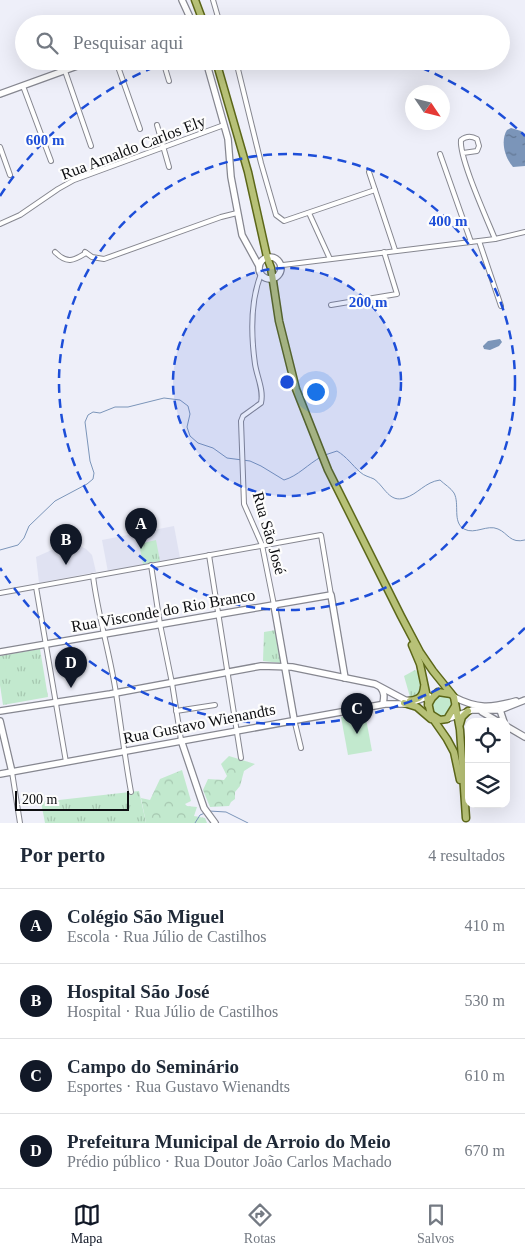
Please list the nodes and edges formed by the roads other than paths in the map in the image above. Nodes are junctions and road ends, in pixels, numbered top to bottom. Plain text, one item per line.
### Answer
1 (182, 0) edge
2 (195, 0) edge
3 (213, 0) edge
4 (189, 15) edge
5 (199, 15) edge
6 (217, 15) edge
7 (119, 70) edge
8 (166, 70) edge
9 (209, 70) edge
10 (219, 70) edge
11 (238, 70) edge
12 (65, 71) joint
13 (169, 81) dead end
14 (23, 86) junction
15 (0, 94) edge
16 (157, 125) dead end
17 (224, 125) junction
18 (140, 129) dead end
19 (91, 146) dead end
20 (0, 147) edge
21 (163, 148) junction
22 (463, 153) junction
23 (440, 154) dead end
24 (51, 161) dead end
25 (168, 167) dead end
26 (369, 172) dead end
27 (10, 175) dead end
28 (375, 190) junction
29 (237, 213) junction
30 (309, 213) junction
31 (0, 224) edge
32 (525, 232) edge
33 (495, 239) junction
34 (479, 241) junction
35 (471, 242) junction
36 (395, 250) junction
37 (55, 252) dead end
38 (384, 252) junction
39 (267, 256) junction
40 (330, 259) junction
41 (259, 266) junction
42 (281, 267) junction
43 (261, 274) junction
44 (274, 279) junction
45 (331, 305) dead end
46 (501, 306) dead end
47 (262, 545) junction
48 (209, 555) junction
49 (151, 565) junction
50 (94, 576) junction
51 (36, 587) junction
52 (0, 593) edge
53 (331, 596) junction
54 (274, 605) junction
55 (217, 614) junction
56 (401, 616) junction
57 (160, 624) junction
58 (103, 634) junction
59 (45, 644) junction
60 (0, 652) edge
61 (284, 666) junction
62 (228, 673) junction
63 (345, 678) junction
64 (424, 679) junction
65 (172, 683) junction
66 (379, 686) junction
67 (438, 692) junction
68 (116, 693) junction
69 (452, 695) junction
70 (426, 698) junction
71 (525, 699) edge
72 (406, 701) junction
73 (55, 702) junction
74 (214, 704) dead end
75 (383, 704) junction
76 (456, 705) junction
77 (429, 708) junction
78 (478, 708) junction
79 (500, 710) junction
80 (0, 711) edge
81 (176, 711) junction
82 (468, 711) junction
83 (458, 714) junction
84 (494, 718) edge
85 (503, 718) edge
86 (447, 719) junction
87 (294, 720) junction
88 (0, 721) edge
89 (510, 728) edge
90 (236, 730) junction
91 (460, 730) junction
92 (442, 731) junction
93 (525, 737) edge
94 (181, 740) junction
95 (301, 748) dead end
96 (123, 751) junction
97 (241, 758) dead end
98 (66, 762) junction
99 (12, 772) junction
100 (0, 774) edge
101 (131, 792) dead end
102 (467, 820) edge
103 (20, 823) edge
104 (215, 823) edge

1 - 4 main road
2 - 5 main road
3 - 6 street
7 - 18 street
8 - 13 street
9 - 17 main road
10 - 39 main road
11 - 30 street
12 - 14 main road
12 - 19 street
14 - 15 main road
14 - 24 street
16 - 21 street
17 - 21 street, Rua Arnaldo Carlos Ely
17 - 29 main road
20 - 27 street
21 - 25 street
21 - 31 street, Rua Arnaldo Carlos Ely
22 - 22 street
22 - 33 street
23 - 35 street
26 - 28 street
28 - 30 street
28 - 36 street
29 - 37 street
29 - 41 main road
30 - 40 street
32 - 33 street
33 - 34 street
34 - 35 street
34 - 46 street
35 - 36 street
36 - 38 street
38 - 40 street
38 - 45 street
39 - 41 main road
39 - 42 main road
39 - 44 main road
40 - 42 street
41 - 43 main road
42 - 44 main road
43 - 44 main road
43 - 47 street, Rua São José
44 - 56 main road
47 - 48 street
47 - 53 street
47 - 54 street, Rua São José
48 - 49 street
48 - 55 street
49 - 50 street
49 - 57 street
50 - 51 street
50 - 58 street
51 - 52 street
51 - 59 street
53 - 54 main road, Rua Visconde do Rio Branco
53 - 63 main road
54 - 55 main road, Rua Visconde do Rio Branco
54 - 61 main road, Rua São José
55 - 57 main road, Rua Visconde do Rio Branco
55 - 62 street
56 - 64 main road
56 - 69 main road
57 - 58 main road, Rua Visconde do Rio Branco
57 - 65 street
58 - 59 main road, Rua Visconde do Rio Branco
58 - 68 street
59 - 60 main road, Rua Visconde do Rio Branco
59 - 73 street
61 - 62 main road
61 - 63 main road
61 - 87 main road, Rua São José
62 - 65 main road
62 - 90 street
63 - 66 main road
64 - 70 main road
64 - 72 main road
65 - 68 main road
65 - 81 street
66 - 72 main road
66 - 75 main road
67 - 69 main road
67 - 70 main road
67 - 77 main road
68 - 73 main road
68 - 96 street
69 - 76 main road
69 - 78 main road
70 - 72 main road
70 - 77 main road
71 - 78 main road
71 - 79 main road
72 - 75 main road, Rua Gustavo Wienandts
72 - 77 main road
72 - 92 main road
73 - 80 main road
73 - 98 street
74 - 81 street
75 - 87 main road, Rua Gustavo Wienandts
76 - 83 main road
76 - 86 main road
77 - 86 main road
77 - 92 main road
78 - 79 main road
78 - 82 main road
78 - 84 main road
79 - 85 main road
81 - 94 street
82 - 83 main road
82 - 91 main road
83 - 86 main road
83 - 91 main road
87 - 90 main road, Rua Gustavo Wienandts
87 - 95 street, Rua São José
88 - 99 main road
89 - 93 main road
90 - 94 main road, Rua Gustavo Wienandts
90 - 97 street
91 - 102 main road
92 - 102 main road
94 - 96 main road, Rua Gustavo Wienandts
94 - 104 main road
96 - 98 main road, Rua Gustavo Wienandts
96 - 101 street
98 - 99 main road, Rua Gustavo Wienandts
99 - 100 main road, Rua Gustavo Wienandts
99 - 103 street

